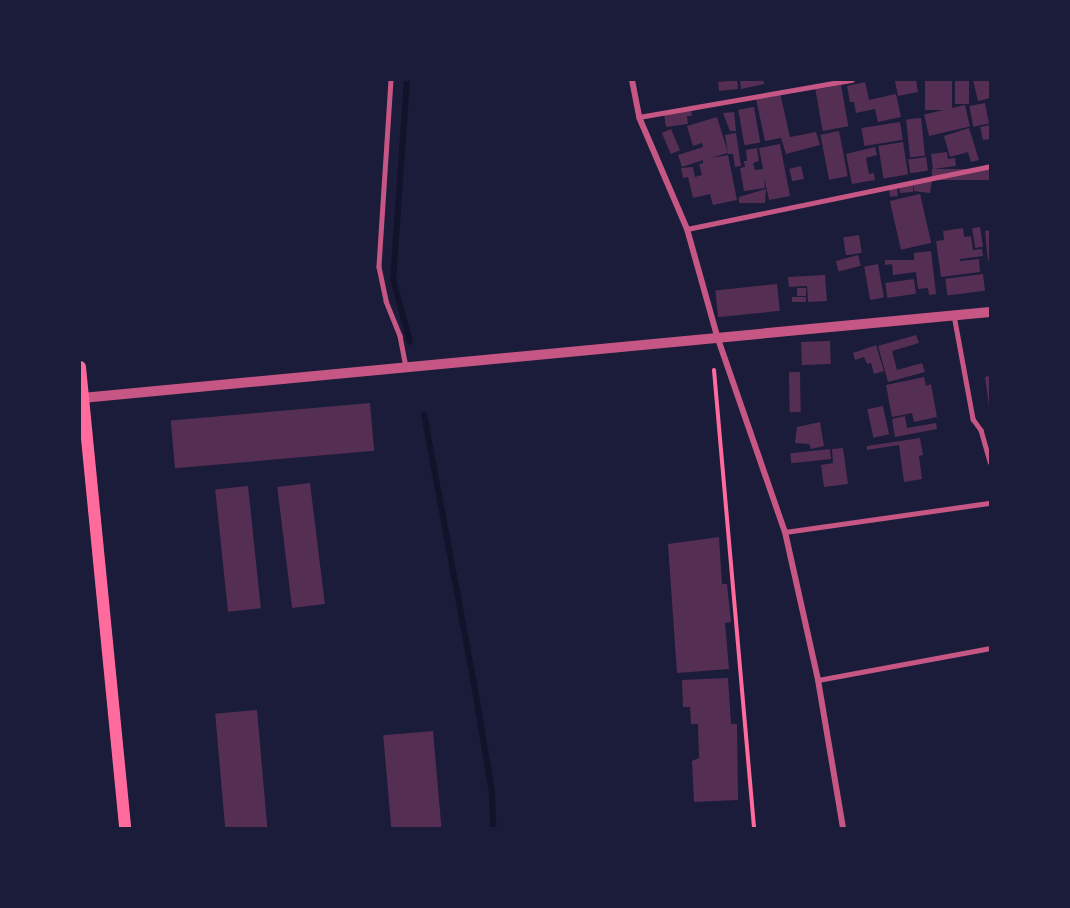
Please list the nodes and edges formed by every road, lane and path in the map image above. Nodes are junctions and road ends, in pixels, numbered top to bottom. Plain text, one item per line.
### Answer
1 (390, 80) edge
2 (632, 80) edge
3 (852, 80) edge
4 (639, 117) junction
5 (990, 166) edge
6 (687, 229) junction
7 (990, 312) edge
8 (954, 315) junction
9 (717, 336) junction
10 (406, 366) junction
11 (80, 367) edge
12 (82, 398) junction
13 (990, 429) edge
14 (981, 430) junction
15 (990, 462) edge
16 (990, 502) edge
17 (785, 532) junction
18 (990, 648) edge
19 (818, 680) junction
20 (126, 828) edge
21 (754, 828) edge
22 (843, 828) edge

1 - 10 lane
2 - 4 street
3 - 4 lane
4 - 6 street
5 - 6 lane
6 - 9 street
7 - 8 street
8 - 9 street
8 - 14 lane
9 - 10 street
9 - 17 street
9 - 21 path
10 - 12 street
11 - 12 main road
12 - 20 main road
13 - 14 lane
14 - 15 lane
16 - 17 lane
17 - 19 street
18 - 19 lane
19 - 22 street

